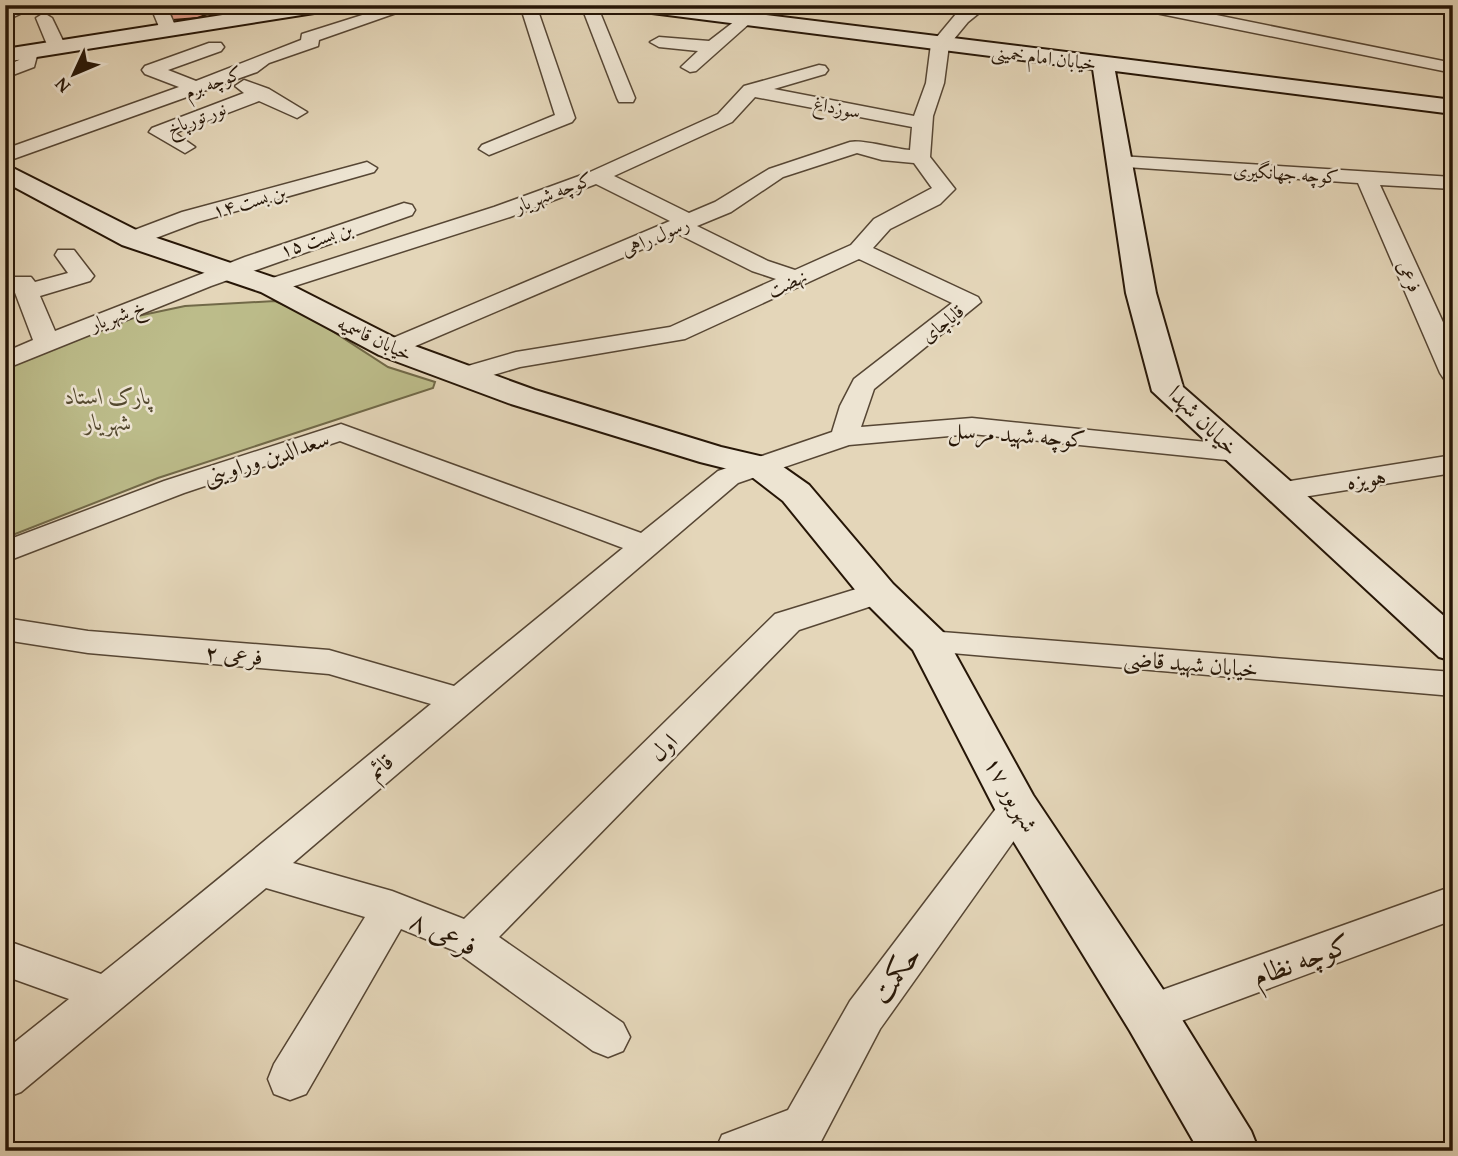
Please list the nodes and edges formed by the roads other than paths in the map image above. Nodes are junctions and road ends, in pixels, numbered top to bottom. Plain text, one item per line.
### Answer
1 (19, 5) edge
2 (158, 5) edge
3 (327, 5) edge
4 (411, 5) edge
5 (528, 5) edge
6 (589, 5) edge
7 (636, 5) edge
8 (981, 5) edge
9 (1141, 5) edge
10 (1202, 5) edge
11 (5, 16) edge
12 (44, 18) dead end
13 (744, 19) junction
14 (1230, 24) junction
15 (168, 30) junction
16 (659, 42) dead end
17 (940, 44) junction
18 (57, 47) junction
19 (215, 47) dead end
20 (713, 47) junction
21 (29, 52) junction
22 (5, 55) edge
23 (1103, 64) junction
24 (690, 67) dead end
25 (1453, 68) edge
26 (819, 70) dead end
27 (5, 73) edge
28 (224, 78) junction
29 (197, 88) junction
30 (751, 90) junction
31 (262, 93) junction
32 (626, 98) dead end
33 (1453, 107) edge
34 (297, 112) dead end
35 (922, 123) junction
36 (185, 147) dead end
37 (489, 149) dead end
38 (5, 156) edge
39 (920, 157) junction
40 (1119, 162) junction
41 (367, 168) dead end
42 (5, 172) edge
43 (597, 176) junction
44 (1367, 178) junction
45 (1453, 183) edge
46 (404, 210) dead end
47 (685, 224) junction
48 (132, 239) junction
49 (859, 250) junction
50 (66, 255) dead end
51 (231, 273) junction
52 (797, 279) junction
53 (271, 286) junction
54 (47, 342) junction
55 (390, 348) junction
56 (5, 360) edge
57 (1453, 373) edge
58 (463, 376) junction
59 (845, 437) junction
60 (1236, 453) junction
61 (1453, 464) edge
62 (760, 466) junction
63 (1278, 492) junction
64 (646, 546) junction
65 (5, 552) edge
66 (879, 593) junction
67 (5, 629) edge
68 (929, 642) junction
69 (1453, 647) edge
70 (1453, 684) edge
71 (459, 700) junction
72 (1017, 808) junction
73 (260, 870) junction
74 (1453, 903) edge
75 (392, 908) junction
76 (470, 939) junction
77 (5, 958) edge
78 (105, 994) junction
79 (1149, 1014) junction
80 (608, 1037) dead end
81 (5, 1077) edge
82 (290, 1079) dead end
83 (797, 1139) edge
84 (738, 1151) edge
85 (1231, 1151) edge

1 - 11 street
2 - 15 street
3 - 15 street
4 - 28 street, کوچه برم
5 - 37 street
6 - 32 street
7 - 13 street, خیابان امام خمینی
8 - 17 street
9 - 14 street
10 - 14 street
12 - 18 street
13 - 17 street, خیابان امام خمینی
13 - 20 street
14 - 25 street
15 - 18 street
16 - 20 street
17 - 23 street, خیابان امام خمینی
17 - 35 street
18 - 21 street
19 - 29 street
20 - 24 street
21 - 22 street
21 - 27 street
23 - 33 street, خیابان امام خمینی
23 - 40 street, خیابان شهدا
26 - 30 street
28 - 29 street, کوچه برم
28 - 31 street
29 - 38 street, کوچه برم
30 - 35 street, سوزداغ
30 - 43 street, کوچه شهریار
31 - 34 street
31 - 36 street, نور تورپاخ
35 - 39 street
39 - 47 street, رسول راهی
39 - 49 street, نهضت
40 - 44 street, کوچه جهانگیری
40 - 60 street, خیابان شهدا
41 - 48 street, بن بست ۱۴
42 - 48 street, خیابان قاسمیه
43 - 47 street
43 - 53 street, کوچه شهریار
44 - 45 street, کوچه جهانگیری
44 - 57 street, فرعی
46 - 51 street, بن بست ۱۵
47 - 52 street
47 - 55 street, رسول راهی
48 - 51 street, خیابان قاسمیه
49 - 52 street, نهضت
49 - 59 street, قایاچای
50 - 54 street
51 - 53 street, خیابان قاسمیه
51 - 54 street, خ شهریار
52 - 58 street, نهضت
53 - 55 street, خیابان قاسمیه
54 - 56 street, خ شهریار
55 - 58 street, خیابان قاسمیه
58 - 62 street, خیابان قاسمیه
59 - 60 street, کوچه شهید مرسل
59 - 62 street, کوچه شهید مرسل
60 - 63 street, خیابان شهدا
61 - 63 street, هویزه
62 - 64 street, قائم
62 - 66 street, ۱۷ شهریور
63 - 69 street, خیابان شهدا
64 - 65 street, سعدالدین وراوینی
64 - 71 street, قائم
66 - 68 street, ۱۷ شهریور
66 - 76 street, اول
67 - 71 street, فرعی ۲
68 - 70 street, خیابان شهید قاضی
68 - 72 street, ۱۷ شهریور
71 - 73 street, قائم
72 - 79 street, ۱۷ شهریور
72 - 83 street, حکمت
73 - 75 street, فرعی ۸
73 - 78 street, قائم
74 - 79 street, کوچه نظام
75 - 76 street, فرعی ۸
75 - 82 street
76 - 80 street, فرعی ۸
77 - 78 street
78 - 81 street, قائم
79 - 85 street, ۱۷ شهریور
83 - 84 street

